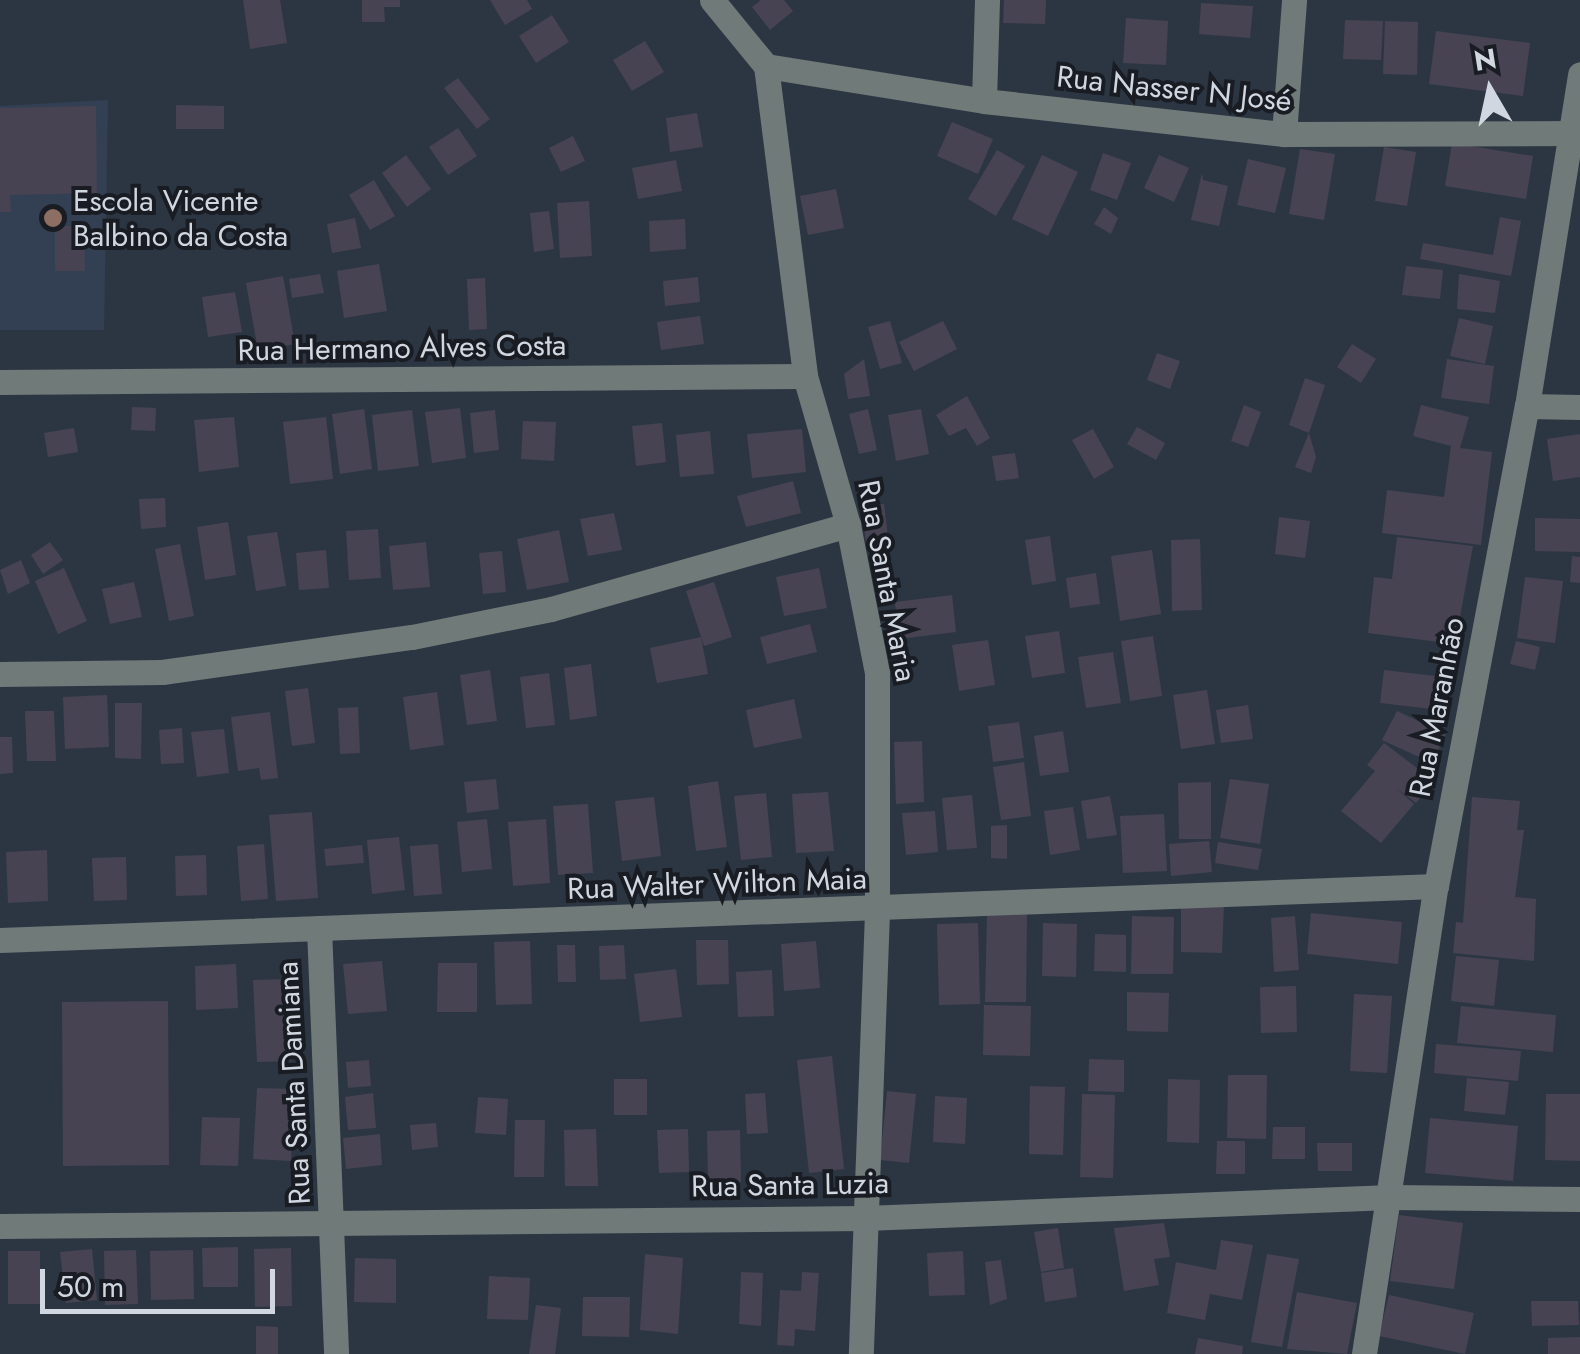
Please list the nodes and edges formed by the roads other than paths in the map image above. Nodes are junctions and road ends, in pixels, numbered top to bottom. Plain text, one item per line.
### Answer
1 (712, 0) edge
2 (987, 0) edge
3 (1294, 0) edge
4 (766, 66) junction
5 (1580, 74) edge
6 (984, 102) junction
7 (1284, 134) junction
8 (1574, 134) edge
9 (805, 376) junction
10 (0, 382) edge
11 (1528, 406) junction
12 (1580, 407) edge
13 (848, 525) junction
14 (0, 674) edge
15 (1436, 886) junction
16 (877, 912) junction
17 (319, 928) junction
18 (0, 940) edge
19 (1391, 1198) junction
20 (1580, 1199) edge
21 (865, 1218) junction
22 (332, 1220) junction
23 (0, 1226) edge
24 (336, 1354) edge
25 (861, 1354) edge
26 (1364, 1354) edge

1 - 4 street
2 - 6 street
3 - 7 street
4 - 6 street, Rua Nasser N José
4 - 9 street, Rua Santa Maria
5 - 8 street, Rua Maranhão
6 - 7 street, Rua Nasser N José
7 - 8 street, Rua Nasser N José
8 - 11 street, Rua Maranhão
9 - 10 street, Rua Hermano Alves Costa
9 - 13 street, Rua Santa Maria
11 - 12 street
11 - 15 street, Rua Maranhão
13 - 14 street
13 - 16 street, Rua Santa Maria
15 - 16 street, Rua Walter Wilton Maia
15 - 19 street, Rua Maranhão
16 - 17 street, Rua Walter Wilton Maia
16 - 21 street, Rua Santa Maria
17 - 18 street, Rua Walter Wilton Maia
17 - 22 street, Rua Santa Damiana
19 - 20 street, Rua Santa Luzia
19 - 21 street, Rua Santa Luzia
19 - 26 street, Rua Maranhão
21 - 22 street, Rua Santa Luzia
21 - 25 street, Rua Santa Maria
22 - 23 street, Rua Santa Luzia
22 - 24 street, Rua Santa Damiana

